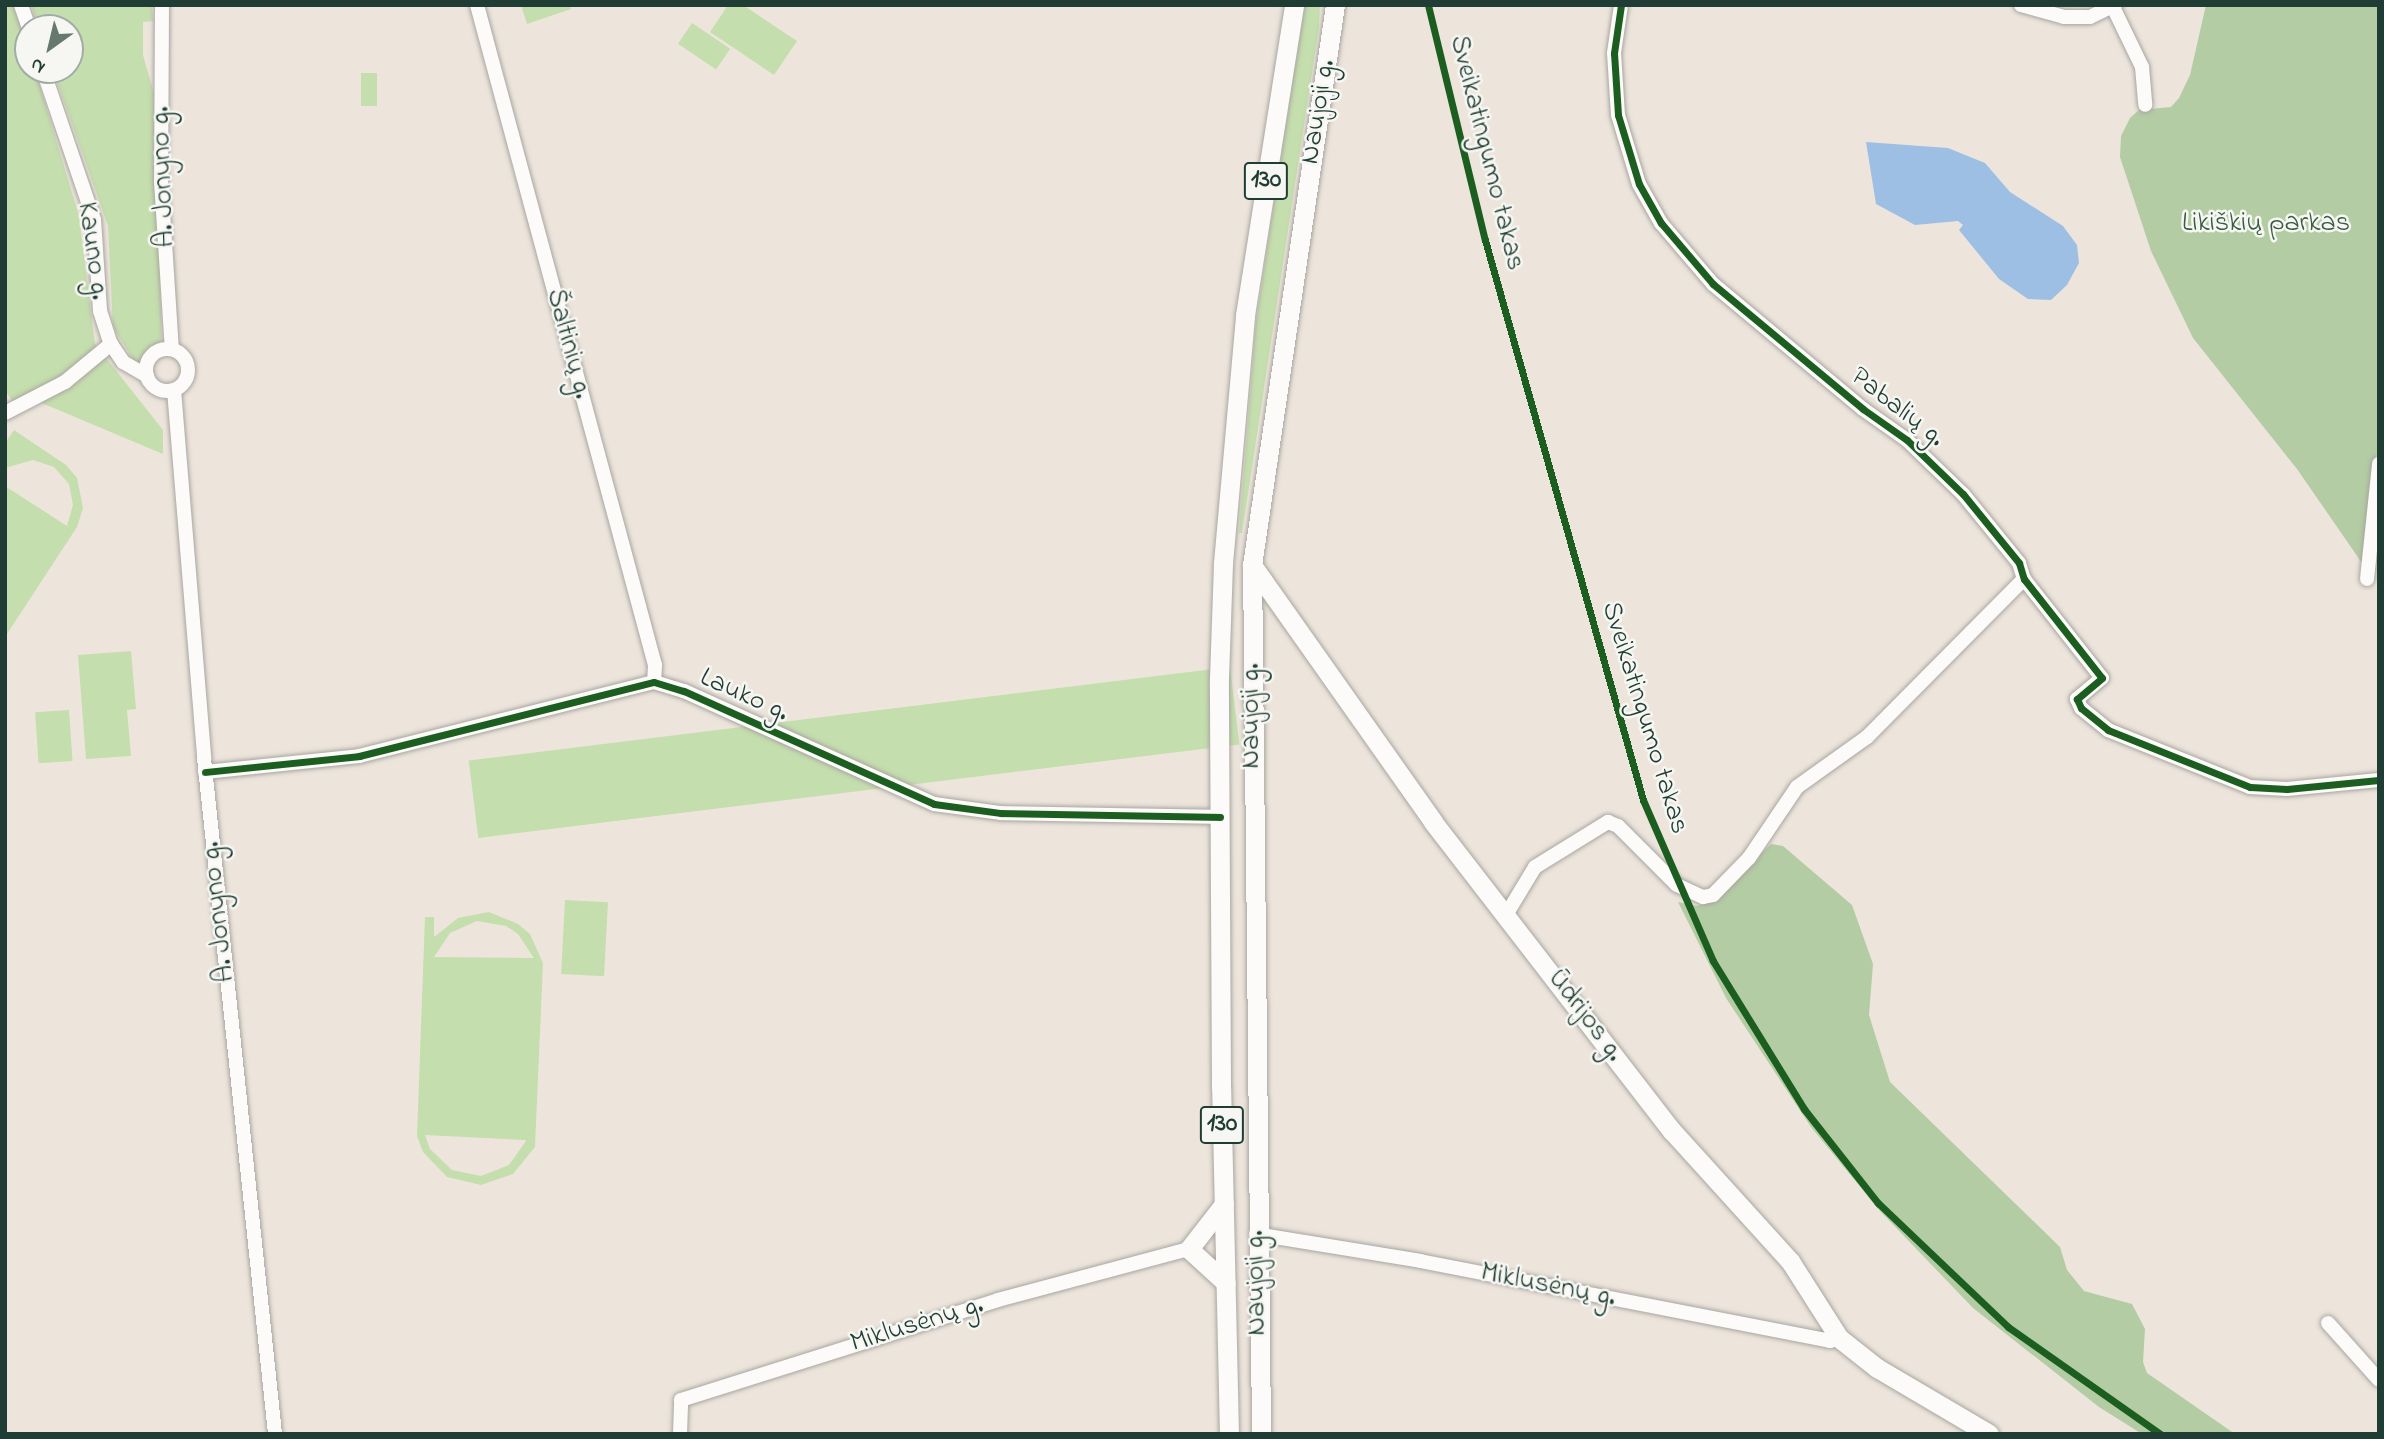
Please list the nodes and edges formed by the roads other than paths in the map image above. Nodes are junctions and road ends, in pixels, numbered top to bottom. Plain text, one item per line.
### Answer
1 (162, 5) edge
2 (477, 5) edge
3 (1294, 5) edge
4 (1335, 5) edge
5 (1621, 5) edge
6 (2021, 5) edge
7 (2114, 6) edge
8 (48, 84) edge
9 (2145, 105) dead end
10 (111, 344) junction
11 (172, 349) junction
12 (147, 376) junction
13 (174, 390) junction
14 (5, 413) edge
15 (2379, 464) edge
16 (1223, 562) junction
17 (1252, 565) junction
18 (2024, 579) junction
19 (2367, 579) dead end
20 (654, 682) junction
21 (205, 772) junction
22 (2379, 780) edge
23 (1220, 817) junction
24 (1506, 915) junction
25 (1224, 1204) junction
26 (1256, 1234) junction
27 (1189, 1249) junction
28 (1226, 1283) junction
29 (2328, 1323) dead end
30 (1839, 1338) junction
31 (2379, 1380) edge
32 (275, 1434) edge
33 (680, 1434) edge
34 (1229, 1434) edge
35 (1261, 1434) edge
36 (1989, 1434) edge

1 - 11 street, A. Jonyno g.
2 - 20 street, Šaltinių g.
3 - 16 main road, Naujoji g. / 130
4 - 17 main road, Naujoji g. / 130
5 - 18 street, Pabalių g.
6 - 7 street
7 - 9 street
8 - 10 street, Kauno g.
10 - 12 street, Kauno g.
10 - 14 street
11 - 12 street
11 - 13 street
12 - 13 street
13 - 21 street, A. Jonyno g.
15 - 19 street
16 - 17 main road
16 - 23 main road, Naujoji g. / 130
17 - 24 main road, Ūdrijos g.
17 - 26 main road, Naujoji g. / 130
18 - 22 street, Pabalių g.
18 - 24 street
20 - 21 street, Lauko g.
20 - 23 street, Lauko g.
21 - 32 street, A. Jonyno g.
23 - 25 main road, Naujoji g. / 130
24 - 30 main road, Ūdrijos g.
25 - 27 main road
25 - 28 main road, Naujoji g. / 130
26 - 30 street, Miklusėnų g.
26 - 35 main road, Naujoji g. / 130
27 - 28 main road
27 - 33 street, Miklusėnų g.
28 - 34 main road, Naujoji g. / 130
29 - 31 street
30 - 36 main road, Ūdrijos g.

